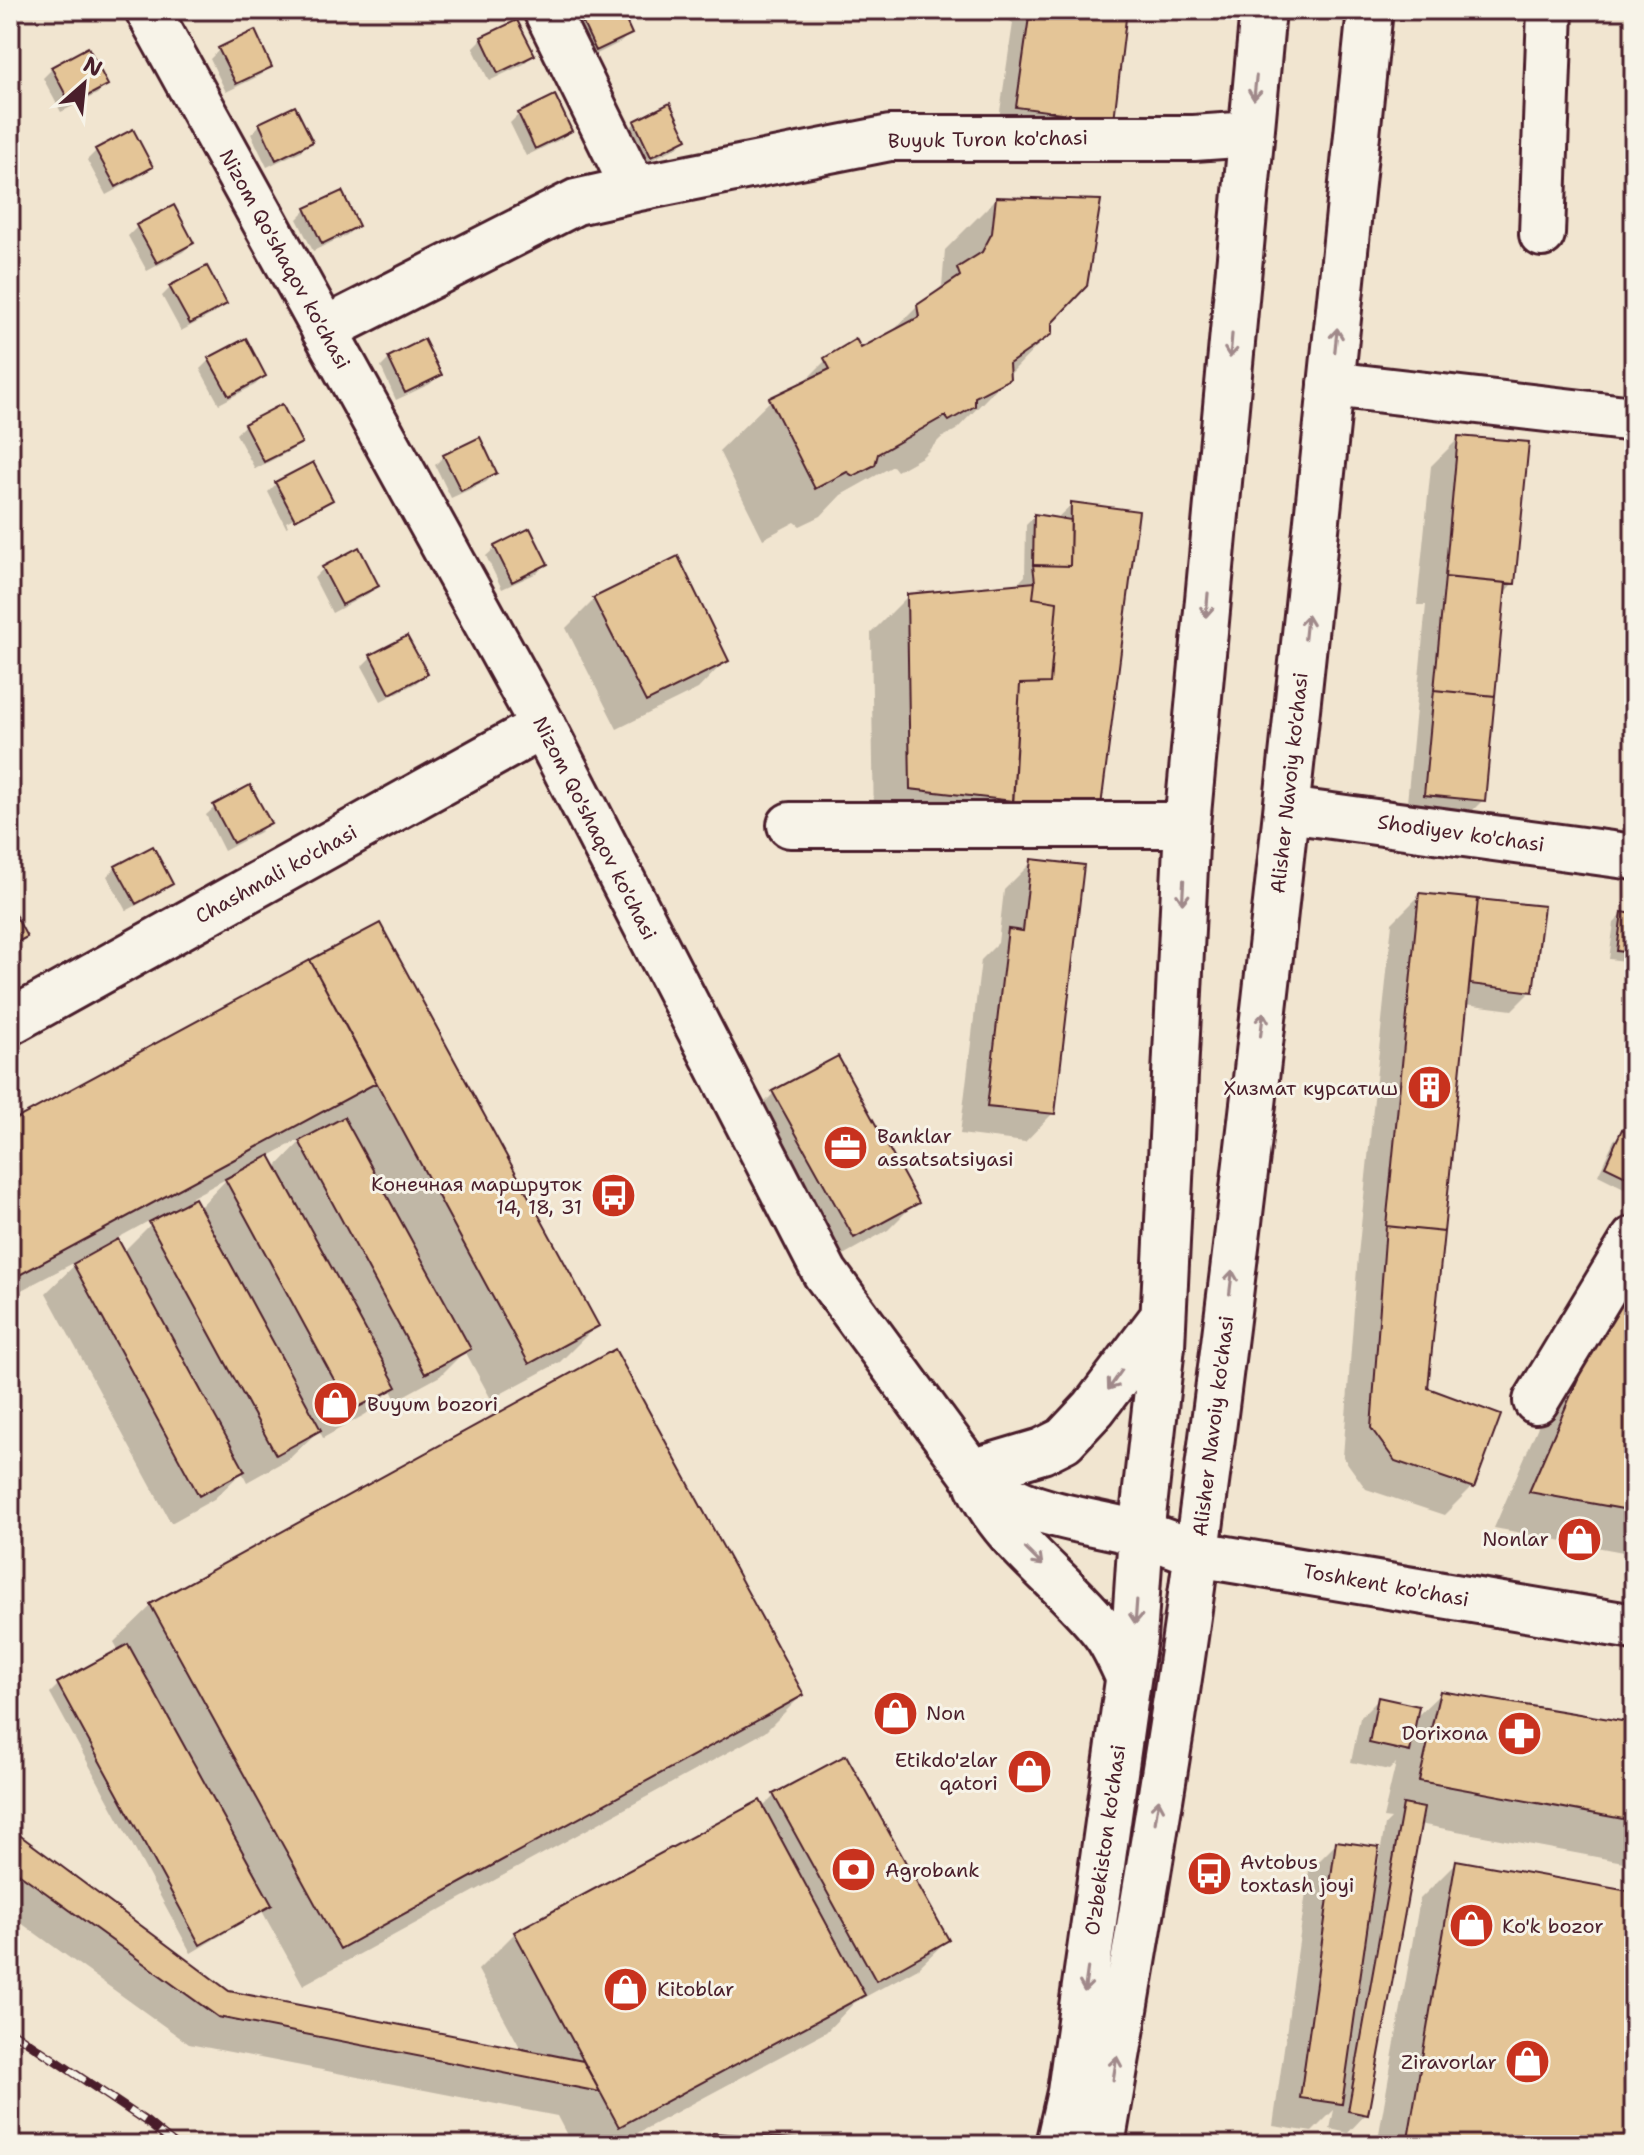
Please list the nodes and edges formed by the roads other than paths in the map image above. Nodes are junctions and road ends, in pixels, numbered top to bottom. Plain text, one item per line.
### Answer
1 (148, 10) edge
2 (546, 10) edge
3 (1263, 10) edge
4 (1370, 10) edge
5 (1550, 10) edge
6 (1251, 134) junction
7 (634, 189) junction
8 (1542, 234) dead end
9 (324, 330) junction
10 (1331, 384) junction
11 (1634, 419) edge
12 (543, 726) junction
13 (1287, 810) junction
14 (790, 825) dead end
15 (1187, 825) junction
16 (1634, 857) edge
17 (10, 1022) edge
18 (1634, 1239) edge
19 (1162, 1318) junction
20 (1536, 1401) dead end
21 (971, 1472) junction
22 (1141, 1534) junction
23 (1197, 1554) junction
24 (1634, 1627) edge
25 (1128, 1677) junction
26 (1058, 2145) edge
27 (1102, 2145) edge

1 - 9 main road, Nizom Qo'shaqov ko'chasi
2 - 7 main road
3 -> 6 main road
10 -> 4 main road, Alisher Navoiy ko'chasi
5 - 8 main road
6 - 7 main road, Buyuk Turon ko'chasi
6 -> 15 main road
7 - 9 main road, Buyuk Turon ko'chasi
9 - 12 main road, Nizom Qo'shaqov ko'chasi
10 - 11 main road
13 -> 10 main road, Alisher Navoiy ko'chasi
12 - 17 main road, Chashmali ko'chasi
12 - 21 main road, Nizom Qo'shaqov ko'chasi
13 - 16 main road, Shodiyev ko'chasi
23 -> 13 main road, Alisher Navoiy ko'chasi
14 - 15 main road
15 -> 19 main road
18 - 20 main road
19 -> 21 main road
19 - 22 main road
21 - 22 main road, Nizom Qo'shaqov ko'chasi
21 -> 25 main road
22 - 23 main road, Toshkent ko'chasi
22 -> 25 main road, O'zbekiston ko'chasi
23 - 24 main road, Toshkent ko'chasi
27 -> 23 main road
25 -> 26 main road, O'zbekiston ko'chasi

